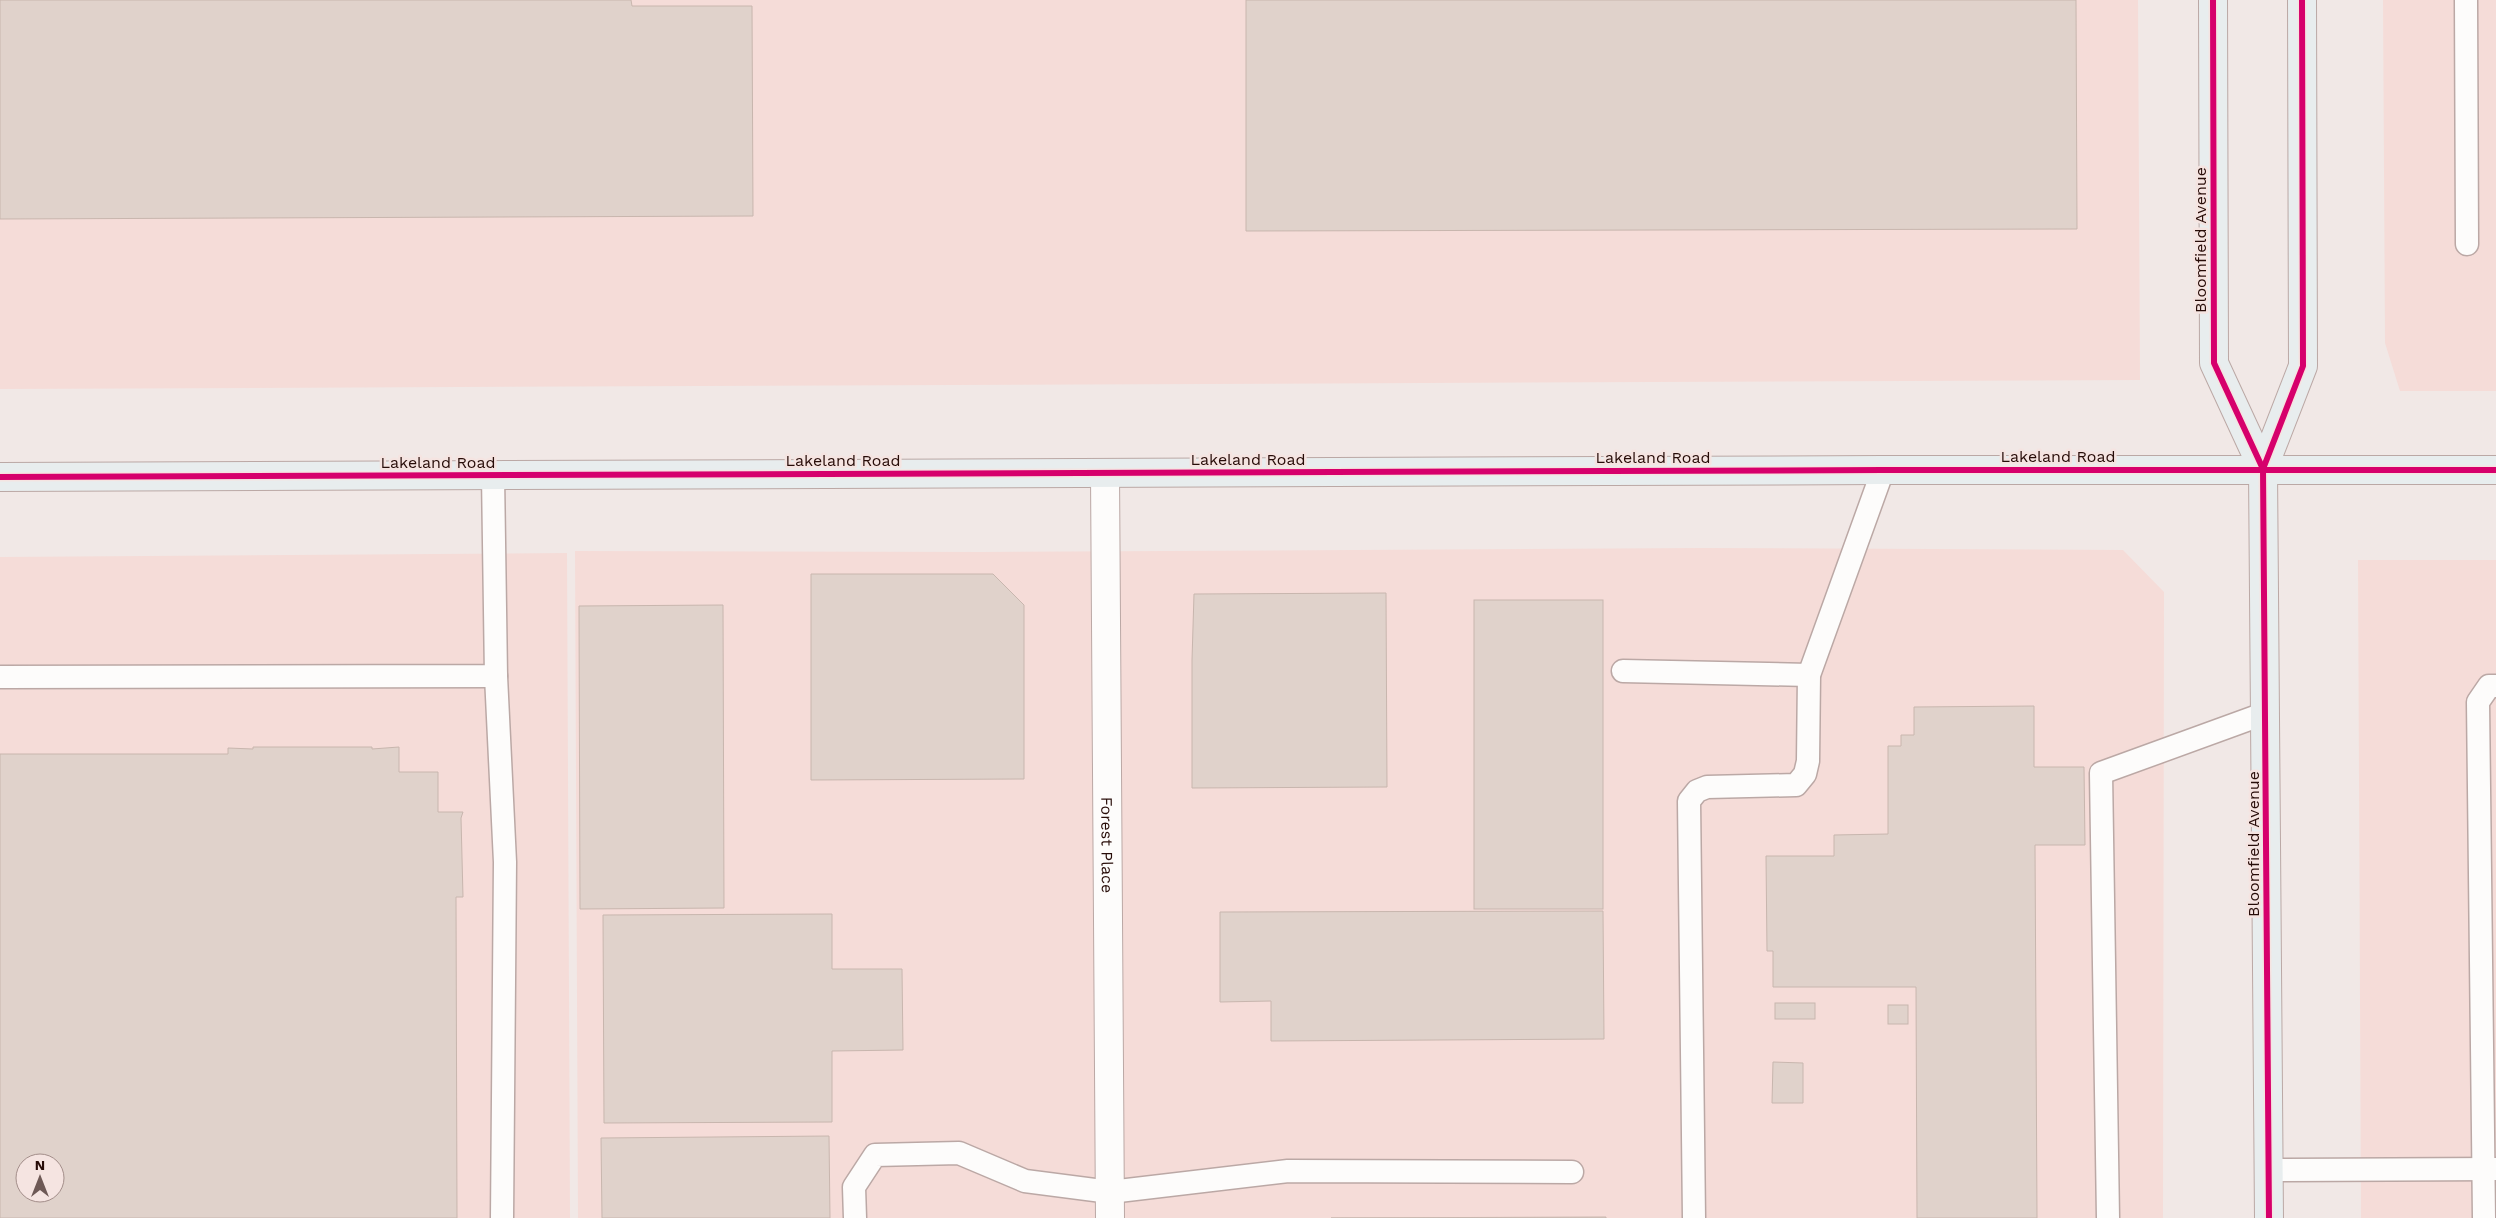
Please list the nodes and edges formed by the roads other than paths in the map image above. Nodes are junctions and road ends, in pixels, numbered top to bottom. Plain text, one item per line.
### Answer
1 (2213, 0) edge
2 (2302, 0) edge
3 (2466, 0) edge
4 (2467, 244) dead end
5 (2263, 469) junction
6 (1883, 470) junction
7 (2496, 470) edge
8 (1105, 473) junction
9 (493, 475) junction
10 (0, 477) edge
11 (1623, 671) dead end
12 (1809, 675) junction
13 (496, 676) junction
14 (0, 677) edge
15 (2496, 686) edge
16 (2266, 713) junction
17 (2489, 1041) edge
18 (2490, 1169) edge
19 (2269, 1170) junction
20 (1572, 1172) dead end
21 (1110, 1205) edge
22 (502, 1218) edge
23 (855, 1218) edge
24 (1694, 1218) edge
25 (2108, 1218) edge
26 (2269, 1218) edge
27 (2484, 1218) edge

1 - 5 street, Bloomfield Avenue
2 - 5 street, Bloomfield Avenue
3 - 4 lane
5 - 6 street, Lakeland Road
5 - 7 street, Lakeland Road
5 - 16 street, Bloomfield Avenue
6 - 8 street, Lakeland Road
6 - 12 lane
8 - 9 street, Lakeland Road
8 - 21 street, Forest Place
9 - 10 street, Lakeland Road
9 - 13 lane
11 - 12 lane
12 - 24 lane
13 - 14 lane
13 - 22 lane
15 - 17 lane
16 - 19 street, Bloomfield Avenue
16 - 25 lane
17 - 18 lane
18 - 19 lane
18 - 27 lane
19 - 26 street, Bloomfield Avenue
20 - 21 lane
21 - 23 lane

